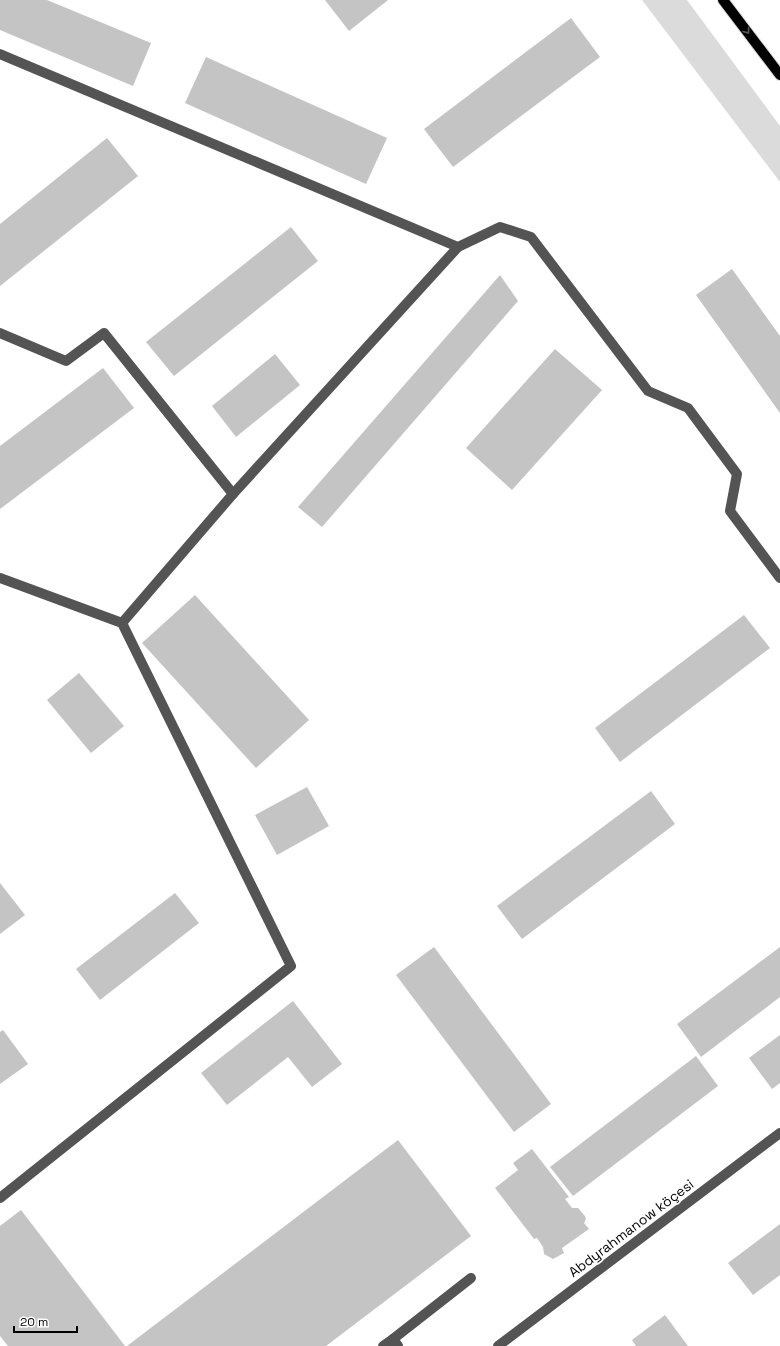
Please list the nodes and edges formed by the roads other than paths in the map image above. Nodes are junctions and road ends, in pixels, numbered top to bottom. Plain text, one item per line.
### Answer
1 (723, 0) edge
2 (0, 54) edge
3 (780, 75) edge
4 (458, 246) junction
5 (0, 333) edge
6 (233, 494) junction
7 (0, 578) edge
8 (780, 578) edge
9 (122, 623) junction
10 (780, 1133) edge
11 (0, 1198) edge
12 (471, 1278) dead end
13 (395, 1343) edge
14 (383, 1346) edge
15 (498, 1346) edge

1 -> 3 main road
2 - 4 street
4 - 6 street
4 - 8 street
5 - 6 street
6 - 9 street
7 - 9 street
9 - 11 street
10 - 15 street, Abdyrahmanow köçesi
12 - 13 street
13 - 14 street

